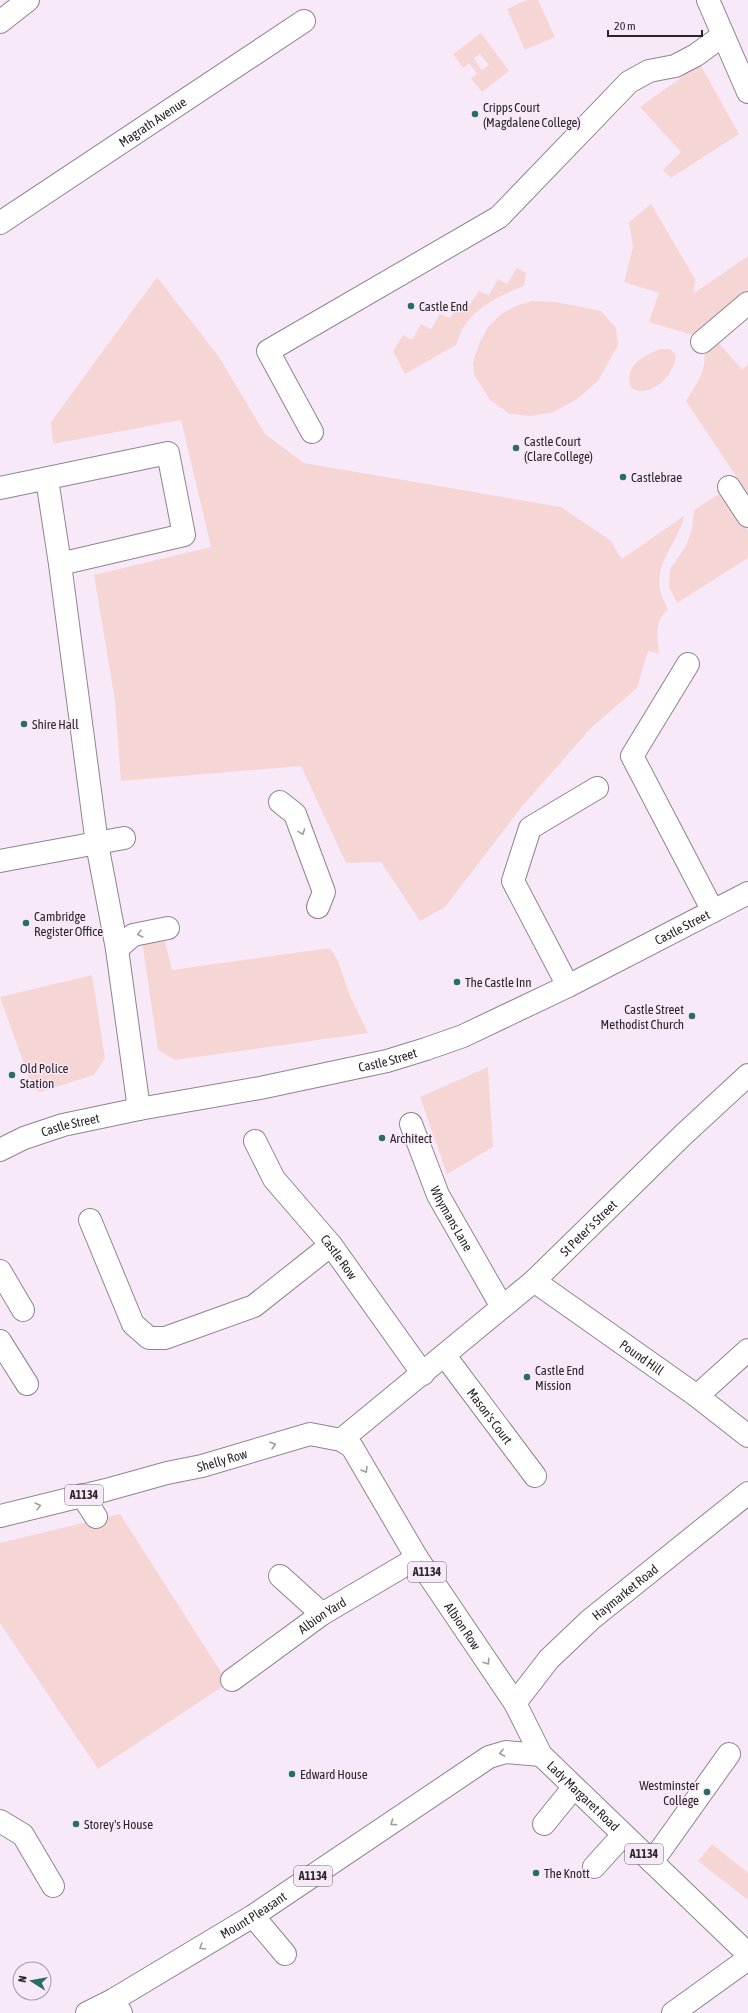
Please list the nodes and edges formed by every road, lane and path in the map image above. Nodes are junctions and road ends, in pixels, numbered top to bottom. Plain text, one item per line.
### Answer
1 (28, 0) edge
2 (708, 0) edge
3 (304, 21) dead end
4 (0, 22) edge
5 (722, 36) junction
6 (748, 92) edge
7 (0, 223) edge
8 (748, 304) edge
9 (702, 342) dead end
10 (312, 432) dead end
11 (46, 479) junction
12 (729, 487) dead end
13 (0, 488) edge
14 (748, 516) edge
15 (60, 564) junction
16 (688, 664) dead end
17 (597, 788) dead end
18 (280, 802) dead end
19 (124, 838) dead end
20 (96, 844) junction
21 (0, 861) edge
22 (748, 893) edge
23 (318, 907) dead end
24 (712, 911) junction
25 (168, 928) dead end
26 (117, 949) junction
27 (568, 986) junction
28 (748, 1075) edge
29 (139, 1109) junction
30 (411, 1124) dead end
31 (255, 1141) dead end
32 (0, 1150) edge
33 (90, 1220) dead end
34 (331, 1245) junction
35 (0, 1271) edge
36 (534, 1281) junction
37 (502, 1308) junction
38 (23, 1310) dead end
39 (0, 1341) edge
40 (748, 1350) edge
41 (445, 1356) junction
42 (423, 1374) junction
43 (27, 1384) dead end
44 (697, 1396) junction
45 (748, 1436) edge
46 (342, 1440) junction
47 (535, 1476) dead end
48 (748, 1493) edge
49 (82, 1495) junction
50 (0, 1516) edge
51 (96, 1517) dead end
52 (417, 1558) junction
53 (280, 1576) dead end
54 (322, 1614) junction
55 (232, 1680) dead end
56 (515, 1703) junction
57 (541, 1754) junction
58 (729, 1754) dead end
59 (574, 1787) junction
60 (0, 1821) edge
61 (544, 1824) dead end
62 (623, 1835) junction
63 (652, 1862) junction
64 (594, 1867) dead end
65 (53, 1886) dead end
66 (253, 1916) junction
67 (285, 1954) dead end
68 (748, 1954) edge
69 (748, 1959) edge
70 (117, 2007) edge
71 (87, 2013) edge
72 (673, 2013) edge

1 - 4 street
2 - 5 street
3 - 7 street, Magrath Avenue
5 - 6 street
5 - 10 street
8 - 9 street
11 - 13 street
11 - 15 street
11 - 15 street
12 - 14 street
15 - 20 street
16 - 24 street
17 - 27 street
18 -> 23 street
19 - 20 street
20 - 21 street
20 - 26 street
22 - 24 street, Castle Street
24 - 27 street, Castle Street
25 -> 26 street
26 - 29 street
27 - 29 street, Castle Street
28 - 36 street, St Peter's Street
29 - 32 street, Castle Street
30 - 37 street, Whymans Lane
31 - 34 street, Castle Row
33 - 34 street
34 - 42 street, Castle Row
35 - 38 street
36 - 37 street, St Peter's Street
36 - 44 street, Pound Hill
37 - 41 street, St Peter's Street
39 - 43 street
40 - 44 street
41 - 42 street, St Peter's Street
41 - 47 street, Mason's Court
42 - 46 street
44 - 45 street, Pound Hill
49 -> 46 street, Shelly Row / A1134
46 -> 52 street, Albion Row / A1134
48 - 56 street, Haymarket Road
50 -> 49 street, Shelly Row / A1134
49 - 51 street
52 - 54 street, Albion Yard
52 -> 56 street, Albion Row / A1134
53 - 54 street
54 - 55 street, Albion Yard
56 - 57 street, Albion Row / A1134
57 - 59 street, Lady Margaret Road / A1134
57 -> 66 street, Mount Pleasant / A1134
58 - 63 street
59 - 61 street
59 - 62 street, Lady Margaret Road / A1134
60 - 65 street
62 - 63 street, Lady Margaret Road / A1134
62 - 64 street
63 - 68 street, Lady Margaret Road / A1134
66 - 67 street
66 -> 70 street, Mount Pleasant / A1134
69 - 72 street
70 - 71 street, Mount Pleasant / A1134

